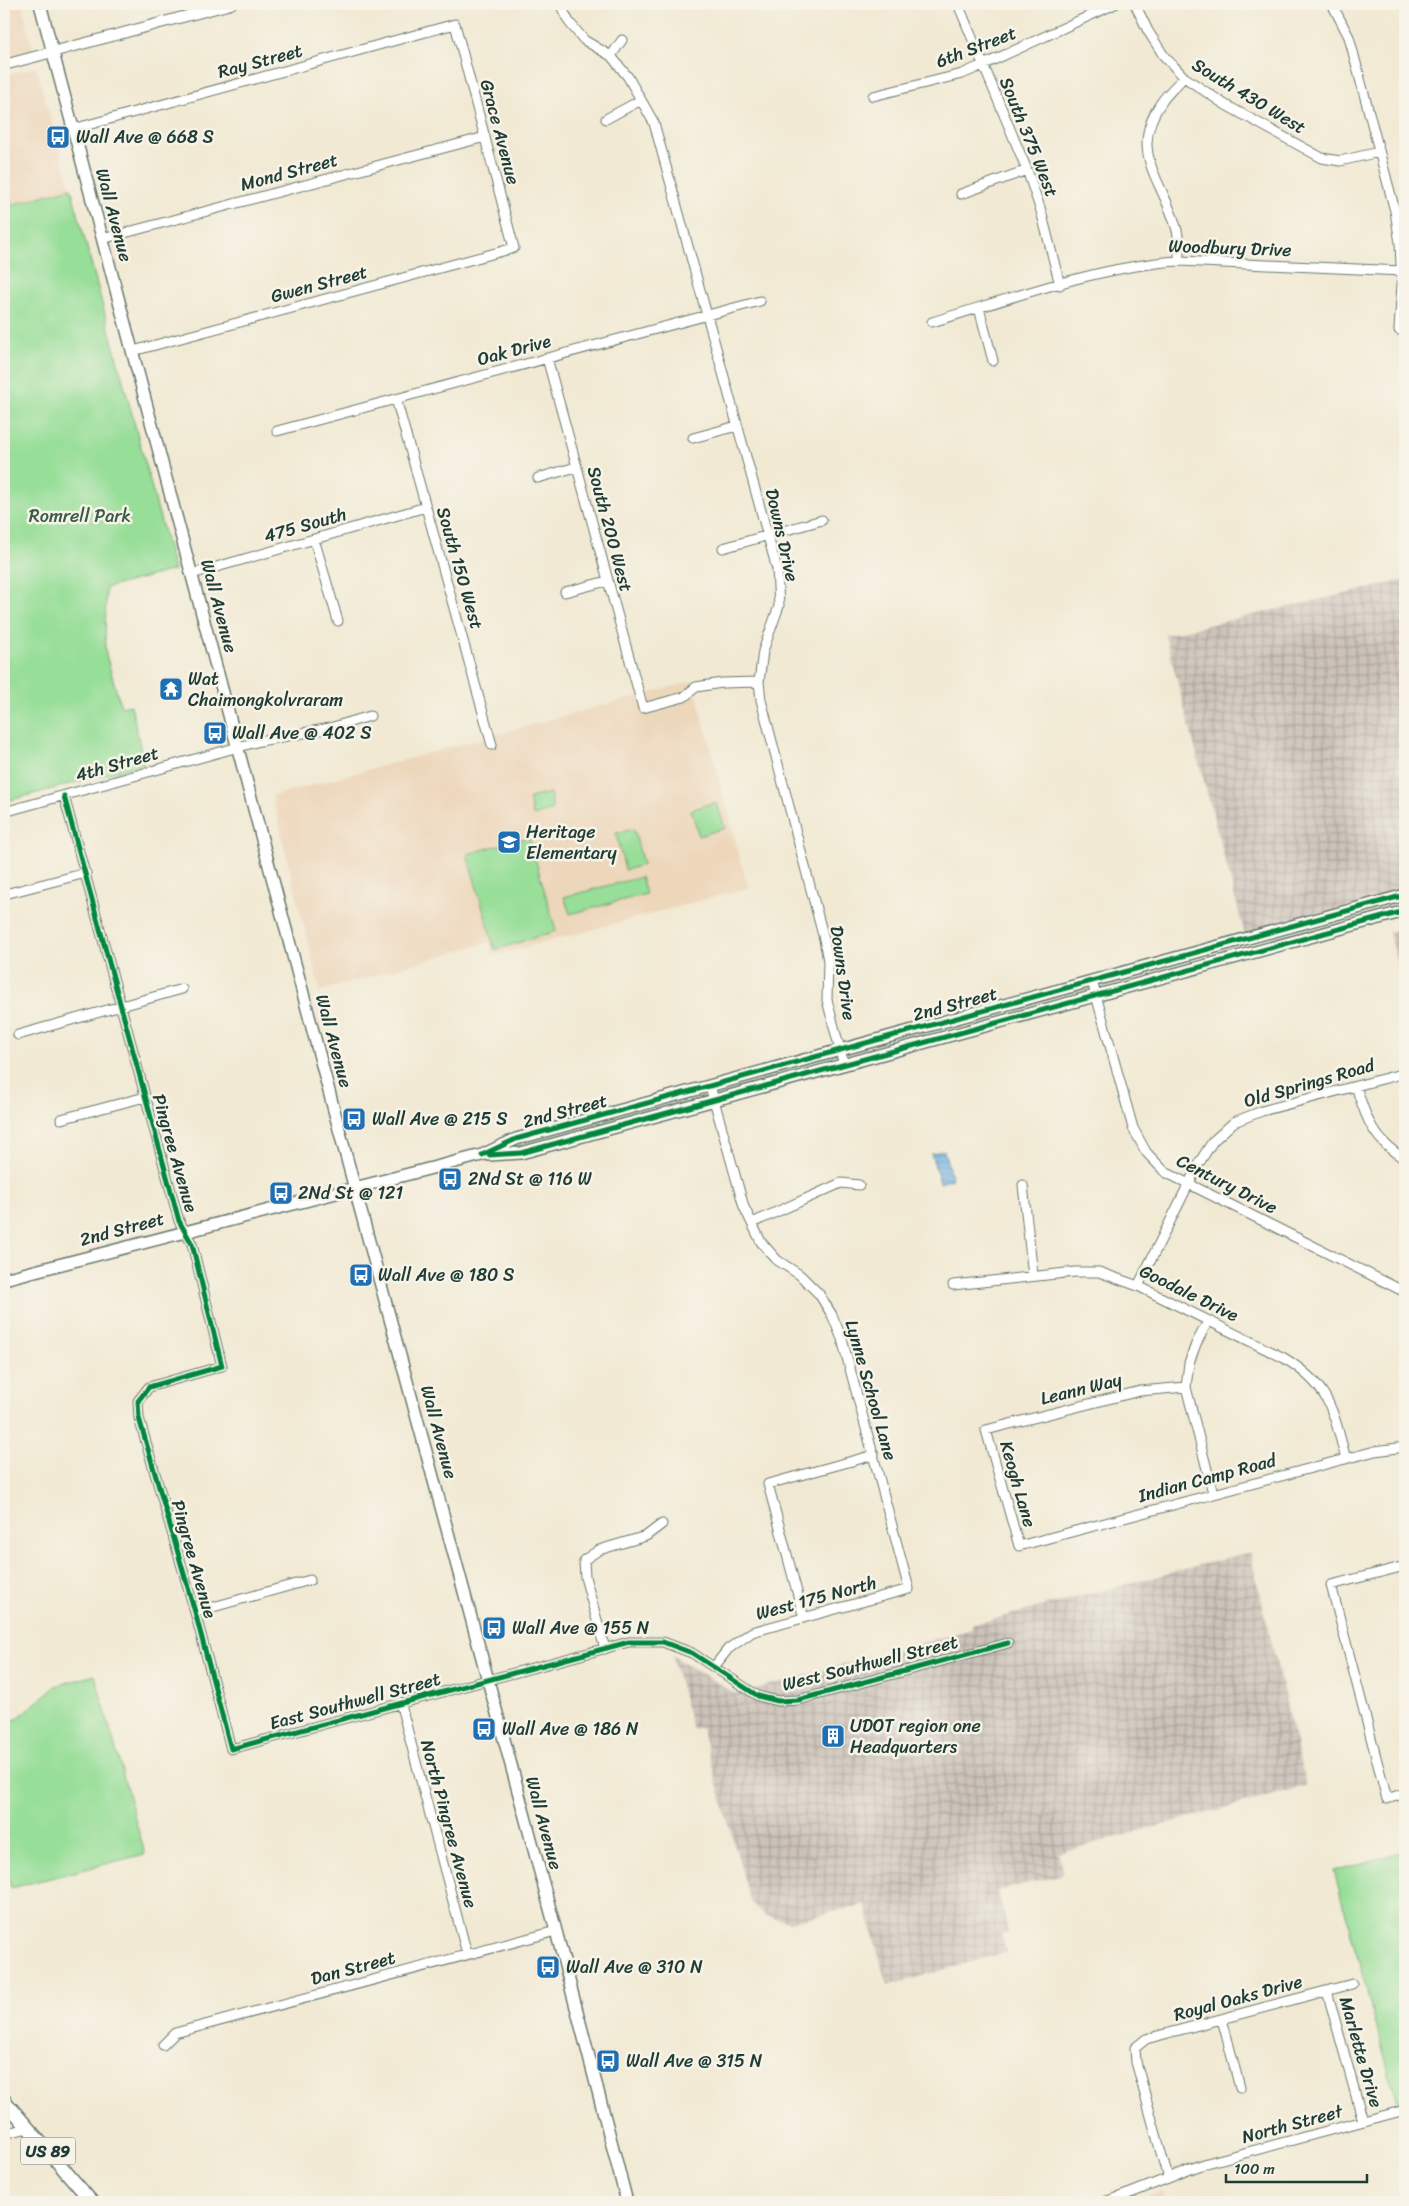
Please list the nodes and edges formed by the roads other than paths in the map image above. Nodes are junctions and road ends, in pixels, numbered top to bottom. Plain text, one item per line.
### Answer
1 (40, 4) edge
2 (231, 4) edge
3 (560, 4) edge
4 (958, 4) edge
5 (1115, 4) edge
6 (1135, 4) edge
7 (1332, 4) edge
8 (455, 24) joint
9 (622, 40) dead end
10 (52, 52) junction
11 (611, 56) junction
12 (4, 65) edge
13 (983, 66) junction
14 (1184, 78) junction
15 (872, 96) dead end
16 (641, 100) junction
17 (606, 119) dead end
18 (73, 130) junction
19 (485, 137) junction
20 (1379, 152) junction
21 (1027, 170) junction
22 (961, 194) dead end
23 (102, 239) junction
24 (514, 248) joint
25 (1179, 262) junction
26 (1402, 271) junction
27 (1060, 285) junction
28 (760, 301) dead end
29 (979, 308) junction
30 (707, 315) junction
31 (932, 322) dead end
32 (1399, 330) dead end
33 (133, 351) junction
34 (547, 358) junction
35 (993, 361) dead end
36 (396, 399) junction
37 (738, 426) junction
38 (277, 431) dead end
39 (693, 438) dead end
40 (576, 467) junction
41 (538, 478) dead end
42 (426, 507) junction
43 (822, 520) dead end
44 (768, 536) junction
45 (314, 539) junction
46 (723, 548) dead end
47 (192, 574) junction
48 (607, 581) junction
49 (566, 592) dead end
50 (338, 621) dead end
51 (759, 682) junction
52 (370, 716) dead end
53 (492, 745) dead end
54 (239, 747) junction
55 (64, 796) junction
56 (4, 812) edge
57 (86, 873) junction
58 (5, 894) edge
59 (1405, 895) edge
60 (1405, 911) edge
61 (1092, 981) junction
62 (182, 989) dead end
63 (1096, 996) junction
64 (120, 1006) junction
65 (18, 1034) dead end
66 (840, 1050) junction
67 (844, 1065) junction
68 (1405, 1072) edge
69 (710, 1086) junction
70 (1356, 1086) junction
71 (145, 1097) junction
72 (714, 1100) junction
73 (61, 1120) dead end
74 (482, 1155) junction
75 (1405, 1159) edge
76 (859, 1185) dead end
77 (1024, 1185) dead end
78 (1189, 1185) junction
79 (355, 1188) junction
80 (752, 1223) junction
81 (185, 1231) junction
82 (1034, 1276) junction
83 (4, 1279) edge
84 (952, 1285) dead end
85 (1138, 1286) junction
86 (1405, 1292) edge
87 (1208, 1321) junction
88 (1186, 1387) junction
89 (986, 1430) joint
90 (1405, 1447) edge
91 (874, 1455) junction
92 (1346, 1459) junction
93 (1213, 1493) junction
94 (662, 1524) dead end
95 (1019, 1546) joint
96 (1405, 1566) edge
97 (310, 1580) dead end
98 (910, 1589) joint
99 (195, 1612) junction
100 (804, 1618) junction
101 (1008, 1643) dead end
102 (605, 1649) junction
103 (714, 1667) junction
104 (487, 1680) junction
105 (400, 1702) junction
106 (231, 1749) joint
107 (1405, 1793) edge
108 (556, 1931) junction
109 (467, 1954) junction
110 (1352, 1984) dead end
111 (1327, 1991) junction
112 (1222, 2019) junction
113 (163, 2045) dead end
114 (1240, 2088) dead end
115 (4, 2100) edge
116 (1405, 2110) edge
117 (1363, 2122) junction
118 (28, 2128) junction
119 (4, 2134) edge
120 (1168, 2178) junction
121 (92, 2202) edge
122 (627, 2202) edge
123 (1104, 2202) edge

1 - 10 main road, Wall Avenue
2 - 10 street
3 - 11 street, Downs Drive
4 - 13 street, South 375 West
5 - 13 street, 6th Street
6 - 14 street, South 430 West
7 - 20 street
8 - 18 street, Ray Street
8 - 19 street, Grace Avenue
9 - 11 street
10 - 12 street
10 - 18 main road, Wall Avenue
11 - 16 street, Downs Drive
13 - 15 street, 6th Street
13 - 21 street, South 375 West
14 - 20 street, South 430 West
14 - 25 street
16 - 17 street
16 - 30 street, Downs Drive
18 - 23 main road, Wall Avenue
19 - 23 street, Mond Street
19 - 24 street, Grace Avenue
20 - 26 street
21 - 22 street
21 - 27 street, South 375 West
23 - 33 main road, Wall Avenue
24 - 33 street, Gwen Street
25 - 26 street, Woodbury Drive
25 - 27 street, Woodbury Drive
26 - 32 street
27 - 29 street, Woodbury Drive
28 - 30 street, Oak Drive
29 - 31 street, Woodbury Drive
29 - 35 street
30 - 34 street, Oak Drive
30 - 37 street, Downs Drive
33 - 47 main road, Wall Avenue
34 - 36 street, Oak Drive
34 - 40 street, South 200 West
36 - 38 street, Oak Drive
36 - 42 street, South 150 West
37 - 39 street
37 - 44 street, Downs Drive
40 - 41 street
40 - 48 street, South 200 West
42 - 45 street, 475 South
42 - 53 street, South 150 West
43 - 44 street
44 - 46 street
44 - 51 street, Downs Drive
45 - 47 street, 475 South
45 - 50 street
47 - 54 main road, Wall Avenue
48 - 49 street
48 - 51 street, South 200 West
51 - 66 street, Downs Drive
52 - 54 street, 4th Street
54 - 55 street, 4th Street
54 - 79 main road, Wall Avenue
55 - 56 street, 4th Street
55 - 57 street, Pingree Avenue
57 - 58 street
57 - 64 street, Pingree Avenue
59 - 61 main road, 2nd Street
60 - 63 main road, 2nd Street
61 - 63 street, Century Drive
61 - 66 main road, 2nd Street
62 - 64 street
63 - 67 main road, 2nd Street
63 - 78 street, Century Drive
64 - 65 street
64 - 71 street, Pingree Avenue
66 - 67 street, Downs Drive
66 - 69 main road, 2nd Street
67 - 72 main road, 2nd Street
68 - 70 street, Old Springs Road
69 - 72 street, Lynne School Lane
69 - 74 main road, 2nd Street
70 - 75 street
70 - 78 street, Old Springs Road
71 - 73 street
71 - 81 street, Pingree Avenue
72 - 74 main road, 2nd Street
72 - 80 street, Lynne School Lane
74 - 79 main road, 2nd Street
76 - 80 street
77 - 82 street
78 - 85 street, Old Springs Road
78 - 86 street, Century Drive
79 - 81 main road, 2nd Street
79 - 104 main road, Wall Avenue
80 - 91 street, Lynne School Lane
81 - 83 main road, 2nd Street
81 - 99 street, Pingree Avenue
82 - 84 street, Goodale Drive
82 - 85 street, Goodale Drive
85 - 87 street, Goodale Drive
87 - 88 street
87 - 92 street, Goodale Drive
88 - 89 street, Leann Way
88 - 93 street
89 - 95 street, Keogh Lane
90 - 92 street, Indian Camp Road
91 - 98 street, Lynne School Lane
91 - 100 street
92 - 93 street, Indian Camp Road
93 - 95 street, Indian Camp Road
94 - 102 street
96 - 107 street
97 - 99 street
98 - 100 street, West 175 North
99 - 106 street, Pingree Avenue
100 - 103 street, West 175 North
101 - 103 street, West Southwell Street
102 - 103 street, West Southwell Street
102 - 104 street, West Southwell Street
104 - 105 street, East Southwell Street
104 - 108 main road, Wall Avenue
105 - 106 street, East Southwell Street
105 - 109 street, North Pingree Avenue
108 - 109 street, Dan Street
108 - 122 main road, Wall Avenue
109 - 113 street, Dan Street
110 - 111 street, Royal Oaks Drive
111 - 112 street, Royal Oaks Drive
111 - 117 street, Marlette Drive
112 - 114 street
112 - 120 street, Royal Oaks Drive
115 - 118 main road, US 89
116 - 117 street, North Street
117 - 120 street, North Street
118 - 119 street
118 - 121 main road, US 89
120 - 123 street, North Street

